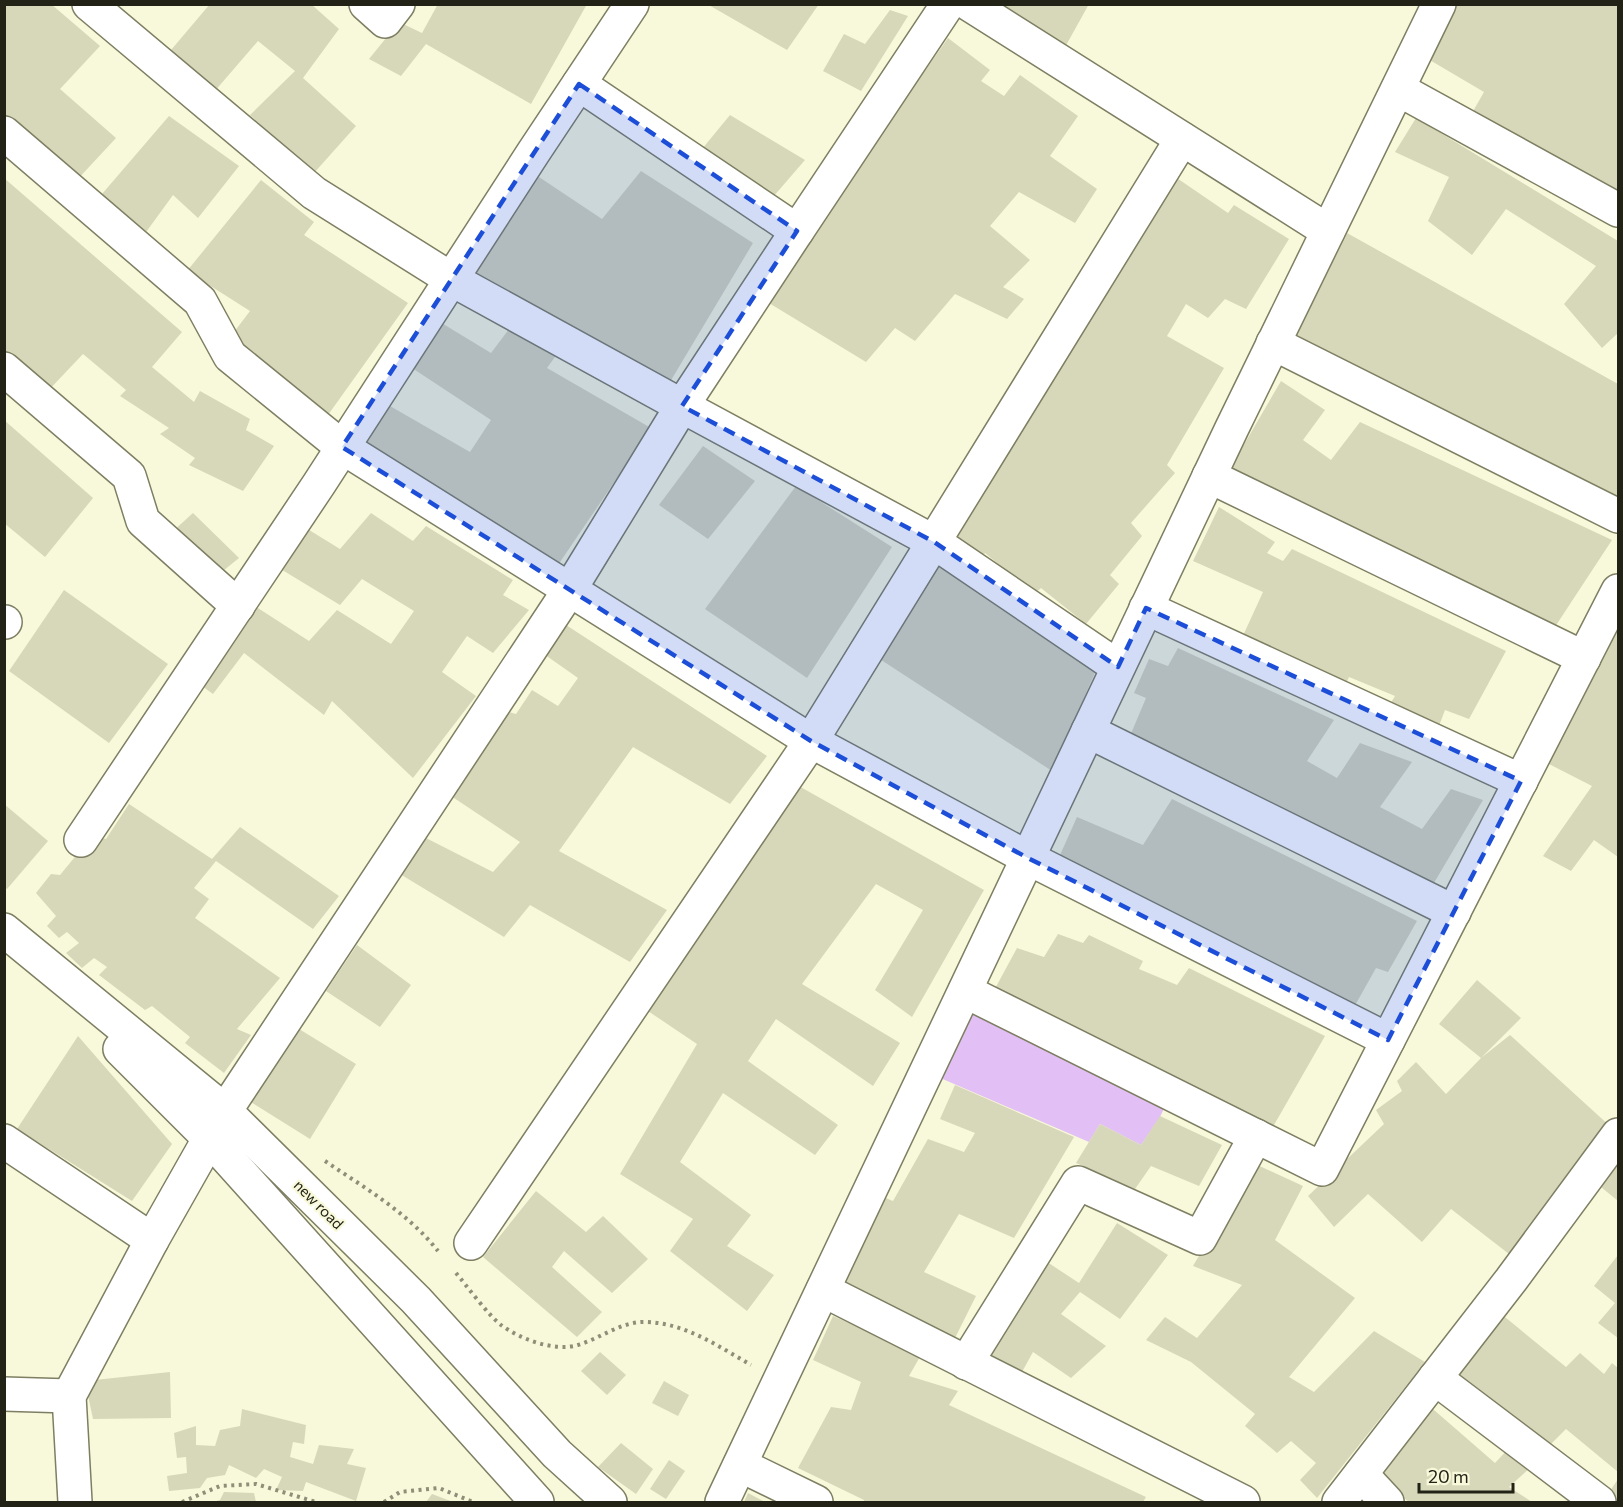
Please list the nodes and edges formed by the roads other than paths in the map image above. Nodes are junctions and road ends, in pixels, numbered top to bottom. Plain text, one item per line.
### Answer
1 (89, 4) edge
2 (366, 4) edge
3 (398, 4) edge
4 (632, 4) edge
5 (948, 4) edge
6 (969, 4) edge
7 (1439, 4) edge
8 (579, 84) junction
9 (1398, 89) junction
10 (4, 133) edge
11 (1182, 139) junction
12 (1618, 210) edge
13 (797, 231) junction
14 (1328, 231) junction
15 (451, 279) junction
16 (1274, 343) junction
17 (4, 369) edge
18 (682, 406) junction
19 (342, 447) junction
20 (1209, 476) junction
21 (1618, 516) edge
22 (934, 542) junction
23 (570, 589) junction
24 (1618, 591) edge
25 (238, 606) junction
26 (1146, 608) junction
27 (1584, 658) junction
28 (1118, 667) junction
29 (1088, 731) junction
30 (811, 741) junction
31 (1521, 781) junction
32 (81, 840) dead end
33 (1028, 858) junction
34 (1454, 912) junction
35 (4, 930) edge
36 (965, 992) junction
37 (1388, 1040) junction
38 (225, 1111) junction
39 (1618, 1135) edge
40 (1256, 1136) junction
41 (210, 1139) junction
42 (4, 1141) edge
43 (152, 1240) junction
44 (456, 1257) road end
45 (823, 1290) junction
46 (966, 1363) junction
47 (1435, 1378) junction
48 (4, 1394) edge
49 (69, 1396) junction
50 (740, 1465) junction
51 (1361, 1474) junction
52 (1221, 1498) edge
53 (75, 1503) edge
54 (537, 1503) edge
55 (610, 1503) edge
56 (722, 1503) edge
57 (816, 1503) edge
58 (1339, 1503) edge
59 (1387, 1503) edge
60 (1599, 1503) edge

1 - 15 street
2 - 3 street
4 - 8 street
5 - 13 street
6 - 11 street
7 - 9 street
8 - 13 street
8 - 15 street
9 - 12 street
9 - 14 street
10 - 19 street
11 - 14 street
11 - 22 street
13 - 18 street
14 - 16 street
15 - 18 street
15 - 19 street
16 - 20 street
16 - 21 street
17 - 25 street
18 - 22 street
18 - 23 street
19 - 23 street
19 - 25 street
20 - 26 street
20 - 27 street
22 - 28 street
22 - 30 street
23 - 30 street
23 - 38 street
24 - 27 street
25 - 32 street
26 - 28 street
26 - 31 street
27 - 31 street
28 - 29 street
29 - 33 street
29 - 34 street
30 - 33 street
30 - 44 street
31 - 34 street
33 - 36 street
33 - 37 street
34 - 37 street
35 - 38 street, new road
35 - 41 street, new road
36 - 40 street
36 - 45 street
37 - 40 street
38 - 41 street
38 - 55 street, new road
39 - 47 street
40 - 46 street
41 - 43 street
41 - 54 street, new road
42 - 43 street
43 - 49 street
45 - 46 street
45 - 50 street
46 - 52 street
47 - 51 street
47 - 60 street
48 - 49 street
49 - 53 street
50 - 56 street
50 - 57 street
51 - 58 street
51 - 59 street

